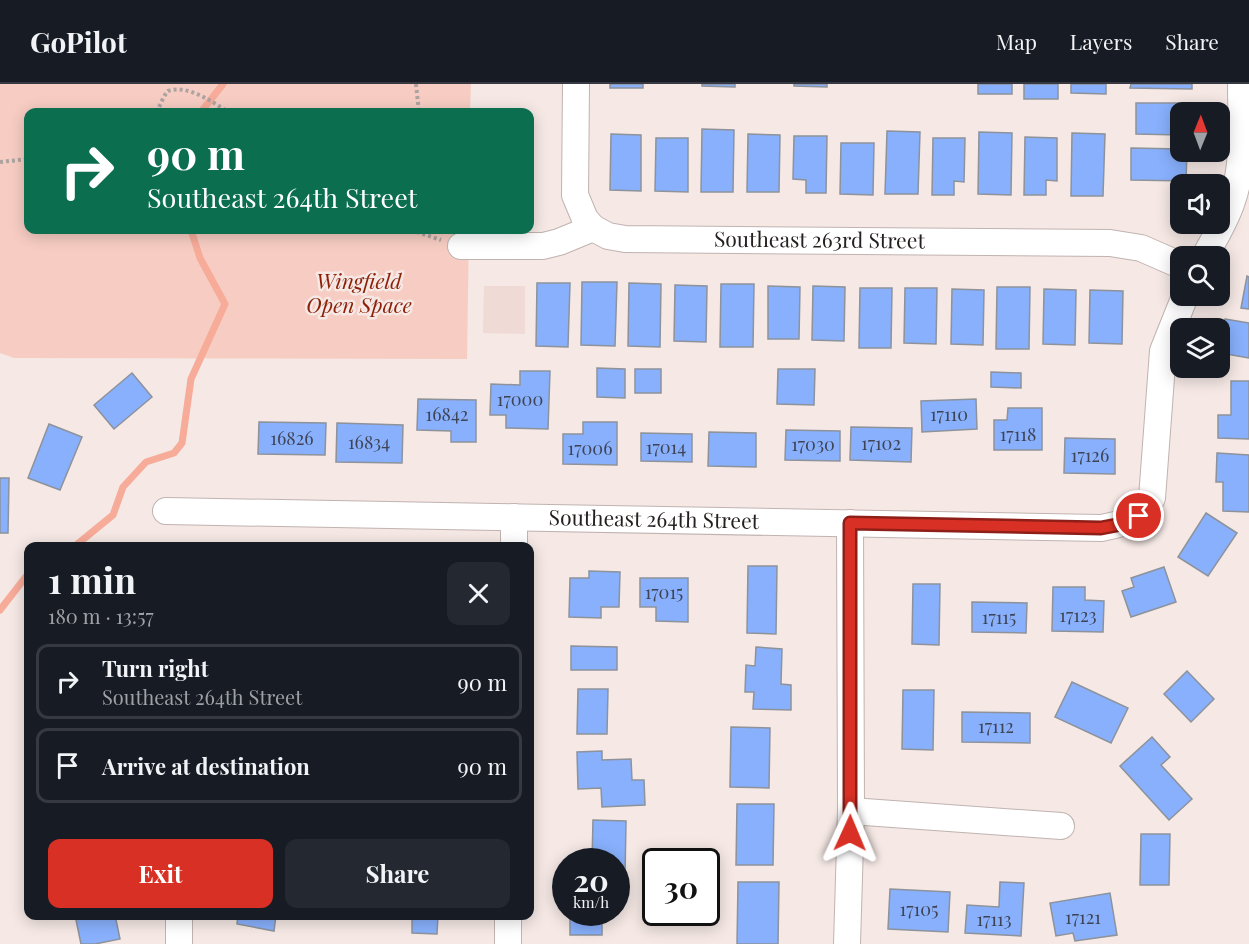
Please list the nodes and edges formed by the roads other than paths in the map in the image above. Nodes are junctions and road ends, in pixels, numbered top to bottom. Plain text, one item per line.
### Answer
1 (576, 84) edge
2 (1241, 84) edge
3 (593, 228) junction
4 (461, 246) road end
5 (1210, 246) edge
6 (1170, 261) edge
7 (1181, 306) edge
8 (166, 511) dead end
9 (514, 517) junction
10 (850, 523) junction
11 (514, 542) edge
12 (851, 811) junction
13 (1061, 826) dead end
14 (179, 920) edge
15 (508, 920) edge
16 (179, 944) edge
17 (508, 944) edge
18 (847, 944) edge

1 - 3 street
2 - 5 street
3 - 4 street
3 - 6 street, Southeast 263rd Street
7 - 10 street, Southeast 264th Street
8 - 9 street, Southeast 264th Street
9 - 10 street, Southeast 264th Street
9 - 11 street
10 - 12 street
12 - 13 street
12 - 18 street
14 - 16 street
15 - 17 street

